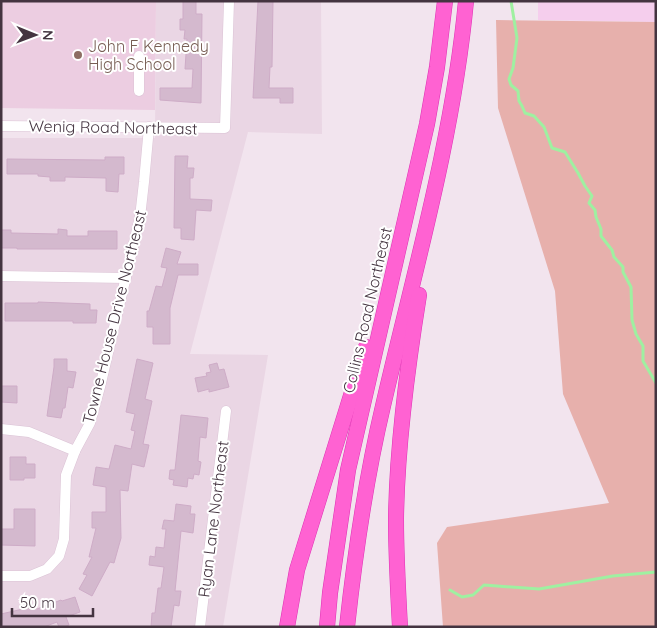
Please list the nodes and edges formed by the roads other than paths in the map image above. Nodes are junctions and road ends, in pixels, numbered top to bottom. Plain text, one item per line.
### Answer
1 (229, 1) edge
2 (445, 1) edge
3 (466, 1) edge
4 (139, 56) dead end
5 (139, 91) dead end
6 (1, 126) edge
7 (148, 128) junction
8 (436, 182) junction
9 (400, 244) junction
10 (1, 276) edge
11 (126, 278) junction
12 (226, 411) dead end
13 (1, 429) edge
14 (75, 451) junction
15 (1, 576) edge
16 (200, 627) edge
17 (287, 627) edge
18 (327, 627) edge
19 (347, 627) edge
20 (400, 627) edge

1 - 7 street, Wenig Road Northeast
2 - 9 highway, Collins Road Northeast
3 - 8 highway
4 - 5 street
6 - 7 street, Wenig Road Northeast
7 - 11 street, Towne House Drive Northeast
8 - 19 highway
8 - 20 highway
9 - 17 highway
9 - 18 highway, Collins Road Northeast
10 - 11 street
11 - 14 street, Towne House Drive Northeast
12 - 16 street, Ryan Lane Northeast
13 - 14 street
14 - 15 street, Towne House Drive Northeast

